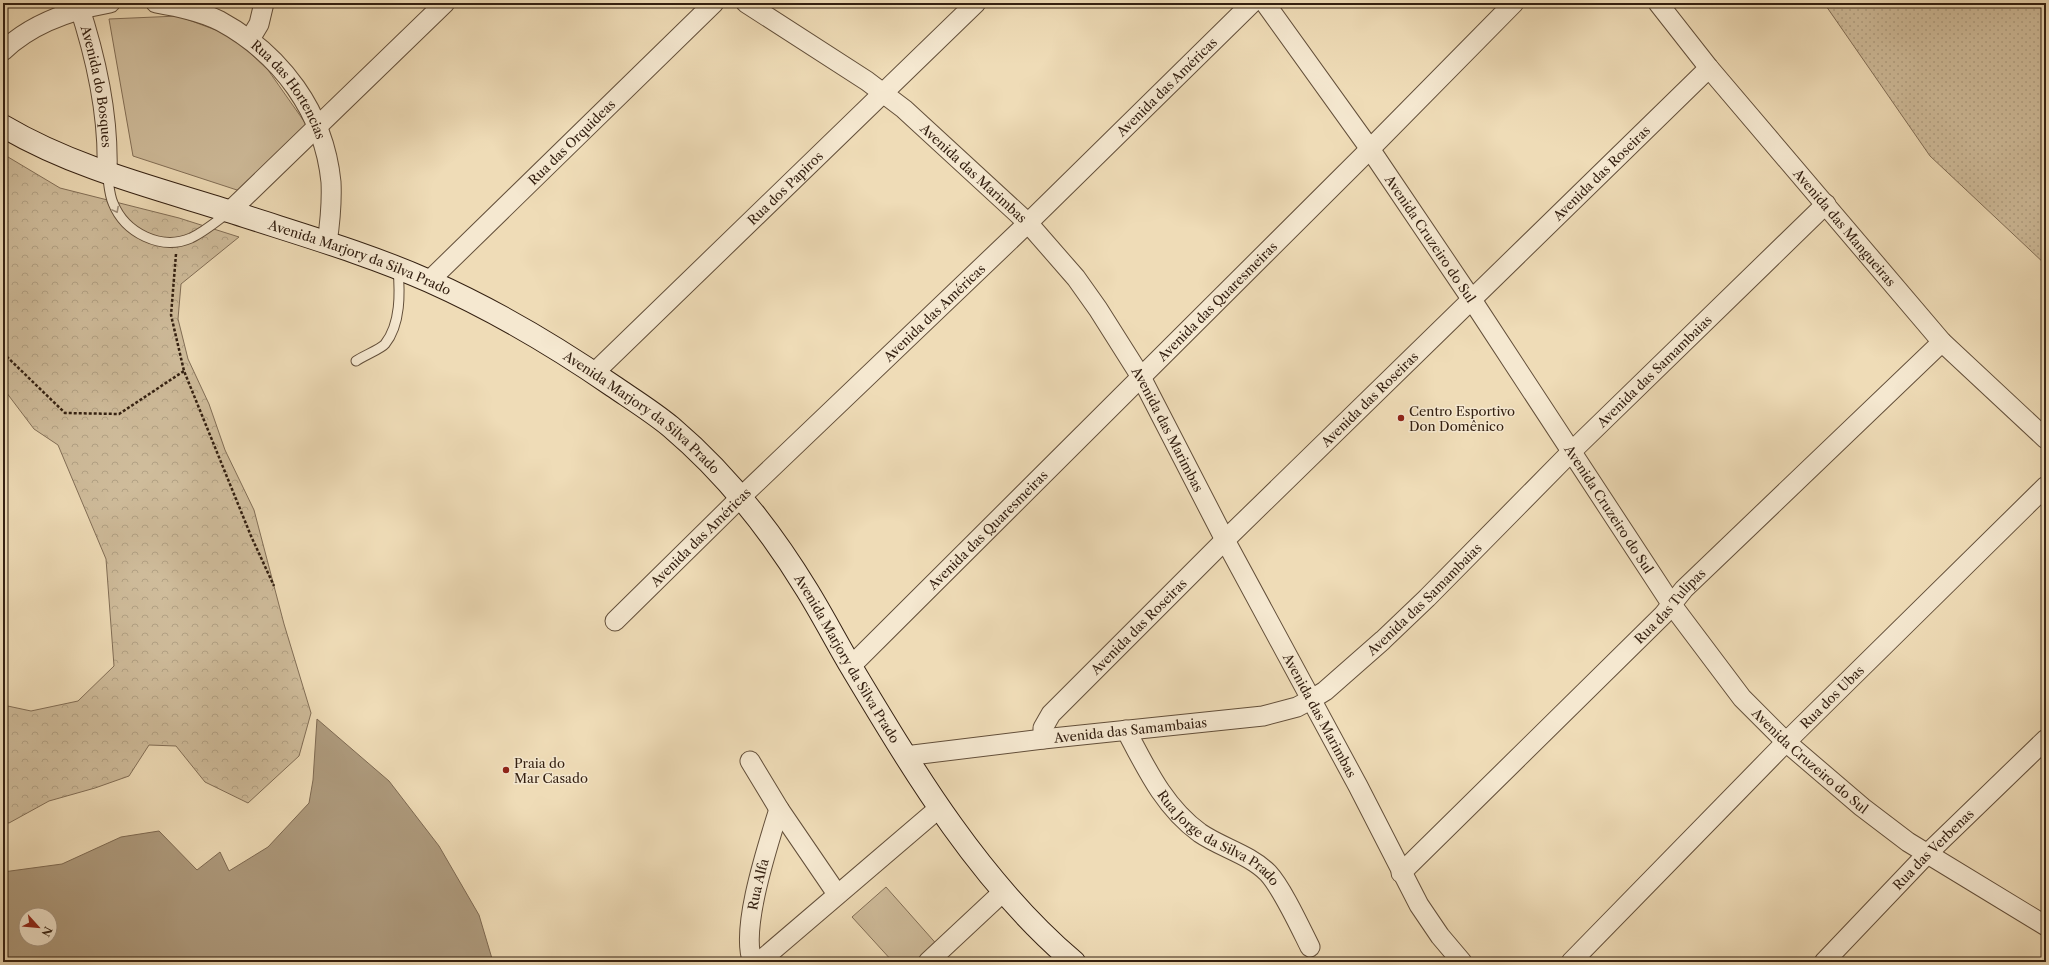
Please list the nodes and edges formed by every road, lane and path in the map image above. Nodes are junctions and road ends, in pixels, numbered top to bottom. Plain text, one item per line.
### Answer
1 (110, 3) edge
2 (156, 3) edge
3 (264, 3) edge
4 (445, 3) edge
5 (714, 3) edge
6 (746, 3) edge
7 (976, 3) edge
8 (1252, 3) edge
9 (1265, 3) edge
10 (1514, 3) edge
11 (1658, 3) edge
12 (79, 6) edge
13 (250, 39) junction
14 (3, 51) edge
15 (1709, 68) junction
16 (883, 93) junction
17 (3, 126) edge
18 (318, 127) junction
19 (1370, 149) junction
20 (107, 172) junction
21 (1826, 204) junction
22 (230, 211) junction
23 (1028, 223) junction
24 (177, 242) junction
25 (327, 243) junction
26 (398, 268) junction
27 (429, 281) junction
28 (1472, 300) junction
29 (1942, 342) junction
30 (3, 353) edge
31 (356, 361) dead end
32 (184, 371) junction
33 (594, 373) junction
34 (1141, 377) junction
35 (2046, 439) edge
36 (1572, 451) junction
37 (2046, 486) edge
38 (740, 498) junction
39 (1225, 540) junction
40 (274, 586) dead end
41 (1672, 605) junction
42 (615, 621) dead end
43 (850, 666) junction
44 (1312, 699) junction
45 (1126, 730) junction
46 (1043, 739) junction
47 (2046, 739) edge
48 (1786, 742) junction
49 (905, 756) junction
50 (750, 761) dead end
51 (779, 809) junction
52 (938, 809) junction
53 (1926, 855) junction
54 (1401, 872) junction
55 (1004, 891) junction
56 (838, 894) junction
57 (2046, 926) edge
58 (1310, 947) dead end
59 (753, 962) edge
60 (759, 962) edge
61 (928, 962) edge
62 (1074, 962) edge
63 (1462, 962) edge
64 (1571, 962) edge
65 (1824, 962) edge

1 - 12 street
2 - 13 street, Rua das Hortencias
3 - 13 street
4 - 18 street
5 - 27 street, Rua das Orquideas
6 - 16 street, Avenida das Marimbas
7 - 16 street, Rua dos Papiros
8 - 23 street, Avenida das Américas
9 - 19 street, Avenida Cruzeiro do Sul
10 - 19 street, Avenida das Quaresmeiras
11 - 15 street, Avenida das Mangueiras
12 - 14 street
12 - 20 street, Avenida do Bosques
13 - 18 street, Rua das Hortencias
15 - 21 street, Avenida das Mangueiras
15 - 28 street, Avenida das Roseiras
16 - 23 street, Avenida das Marimbas
16 - 33 street, Rua dos Papiros
17 - 20 main road, Avenida Marjory da Silva Prado
18 - 22 street
18 - 25 street, Rua das Hortencias
19 - 28 street, Avenida Cruzeiro do Sul
19 - 34 street, Avenida das Quaresmeiras
20 - 22 main road, Avenida Marjory da Silva Prado
20 -> 24 lane
21 - 29 street, Avenida das Mangueiras
21 - 36 street, Avenida das Samambaias
22 - 24 lane
22 - 25 main road, Avenida Marjory da Silva Prado
23 - 34 street, Avenida das Marimbas
23 - 38 street, Avenida das Américas
24 - 32 path
25 - 26 main road, Avenida Marjory da Silva Prado
26 - 27 main road, Avenida Marjory da Silva Prado
26 - 31 lane
27 - 33 main road, Avenida Marjory da Silva Prado
28 - 36 street, Avenida Cruzeiro do Sul
28 - 39 street, Avenida das Roseiras
29 - 35 street, Avenida das Mangueiras
29 - 41 street, Rua das Tulipas
30 - 32 path
32 - 40 path
33 - 38 main road, Avenida Marjory da Silva Prado
34 - 39 street, Avenida das Marimbas
34 - 43 street, Avenida das Quaresmeiras
36 - 41 street, Avenida Cruzeiro do Sul
36 - 44 street, Avenida das Samambaias
37 - 48 street, Rua dos Ubas
38 - 42 street, Avenida das Américas
38 - 43 main road, Avenida Marjory da Silva Prado
39 - 44 street, Avenida das Marimbas
39 - 46 street, Avenida das Roseiras
41 - 48 street, Avenida Cruzeiro do Sul
41 - 54 street, Rua das Tulipas
43 - 49 main road, Avenida Marjory da Silva Prado
44 - 45 street, Avenida das Samambaias
44 - 54 street, Avenida das Marimbas
45 - 46 street, Avenida das Samambaias
45 - 58 street, Rua Jorge da Silva Prado
46 - 49 street, Avenida das Samambaias
47 - 53 street, Rua das Verbenas
48 - 53 street, Avenida Cruzeiro do Sul
48 - 64 street, Rua dos Ubas
49 - 52 main road, Avenida Marjory da Silva Prado
50 - 51 street
51 - 56 street
51 - 59 street, Rua Alfa
52 - 55 main road, Avenida Marjory da Silva Prado
52 - 56 street
53 - 57 street, Avenida Cruzeiro do Sul
53 - 65 street, Rua das Verbenas
54 - 63 street, Avenida das Marimbas
55 - 61 street
55 - 62 main road, Avenida Marjory da Silva Prado
56 - 60 street

